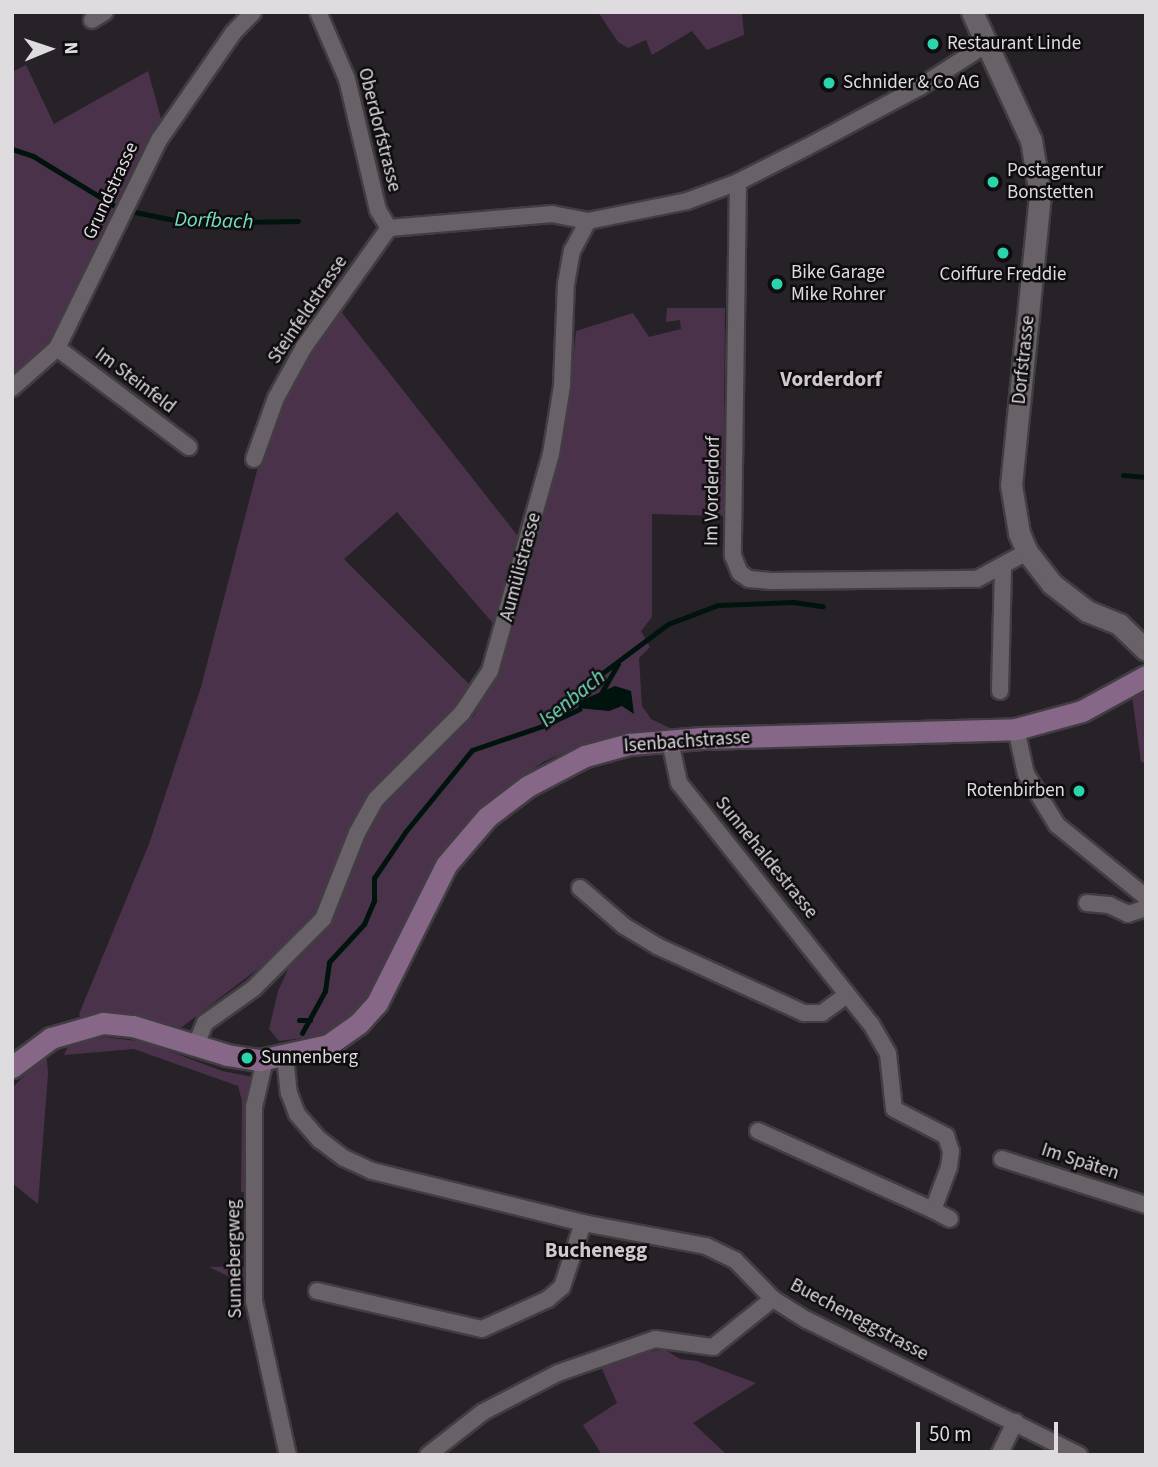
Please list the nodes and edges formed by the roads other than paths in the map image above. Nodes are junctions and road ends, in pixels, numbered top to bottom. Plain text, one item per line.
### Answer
1 (253, 12) edge
2 (318, 12) edge
3 (972, 12) edge
4 (985, 45) junction
5 (738, 182) junction
6 (588, 221) junction
7 (389, 228) junction
8 (57, 348) junction
9 (12, 388) edge
10 (189, 447) dead end
11 (254, 458) dead end
12 (1027, 552) junction
13 (1003, 565) junction
14 (1146, 650) edge
15 (1146, 676) edge
16 (1000, 691) dead end
17 (1016, 729) junction
18 (670, 741) junction
19 (580, 888) dead end
20 (1146, 897) edge
21 (1087, 903) dead end
22 (1146, 908) edge
23 (847, 995) junction
24 (196, 1045) junction
25 (275, 1059) junction
26 (12, 1068) edge
27 (758, 1131) dead end
28 (1002, 1159) dead end
29 (1146, 1205) edge
30 (933, 1210) junction
31 (950, 1219) dead end
32 (583, 1223) junction
33 (317, 1291) dead end
34 (773, 1299) junction
35 (1015, 1422) junction
36 (288, 1455) edge
37 (428, 1455) edge
38 (999, 1455) edge
39 (1079, 1455) edge

1 - 8 street, Grundstrasse
2 - 7 street, Oberdorfstrasse
3 - 4 street, Dorfstrasse
4 - 5 street
4 - 12 street, Dorfstrasse
5 - 6 street
5 - 13 street, Im Vorderdorf
6 - 7 street
6 - 24 street, Aumülistrasse
7 - 11 street, Steinfeldstrasse
8 - 9 street, Grundstrasse
8 - 10 street, Im Steinfeld
12 - 13 street
12 - 14 street, Dorfstrasse
13 - 16 street
15 - 17 main road, Isenbachstrasse
17 - 18 main road, Isenbachstrasse
17 - 20 street
18 - 23 street, Sunnehaldestrasse
18 - 25 main road, Isenbachstrasse
19 - 23 street
21 - 22 street
23 - 30 street, Sunnehaldestrasse
24 - 25 main road, Isenbachstrasse
24 - 26 main road
25 - 32 street, Buecheneggstrasse
25 - 36 street, Sunnebergweg
27 - 30 street
28 - 29 street, Im Späten
30 - 31 street
32 - 33 street
32 - 34 street, Buecheneggstrasse
34 - 35 street, Buecheneggstrasse
34 - 37 street
35 - 38 street
35 - 39 street, Buecheneggstrasse

